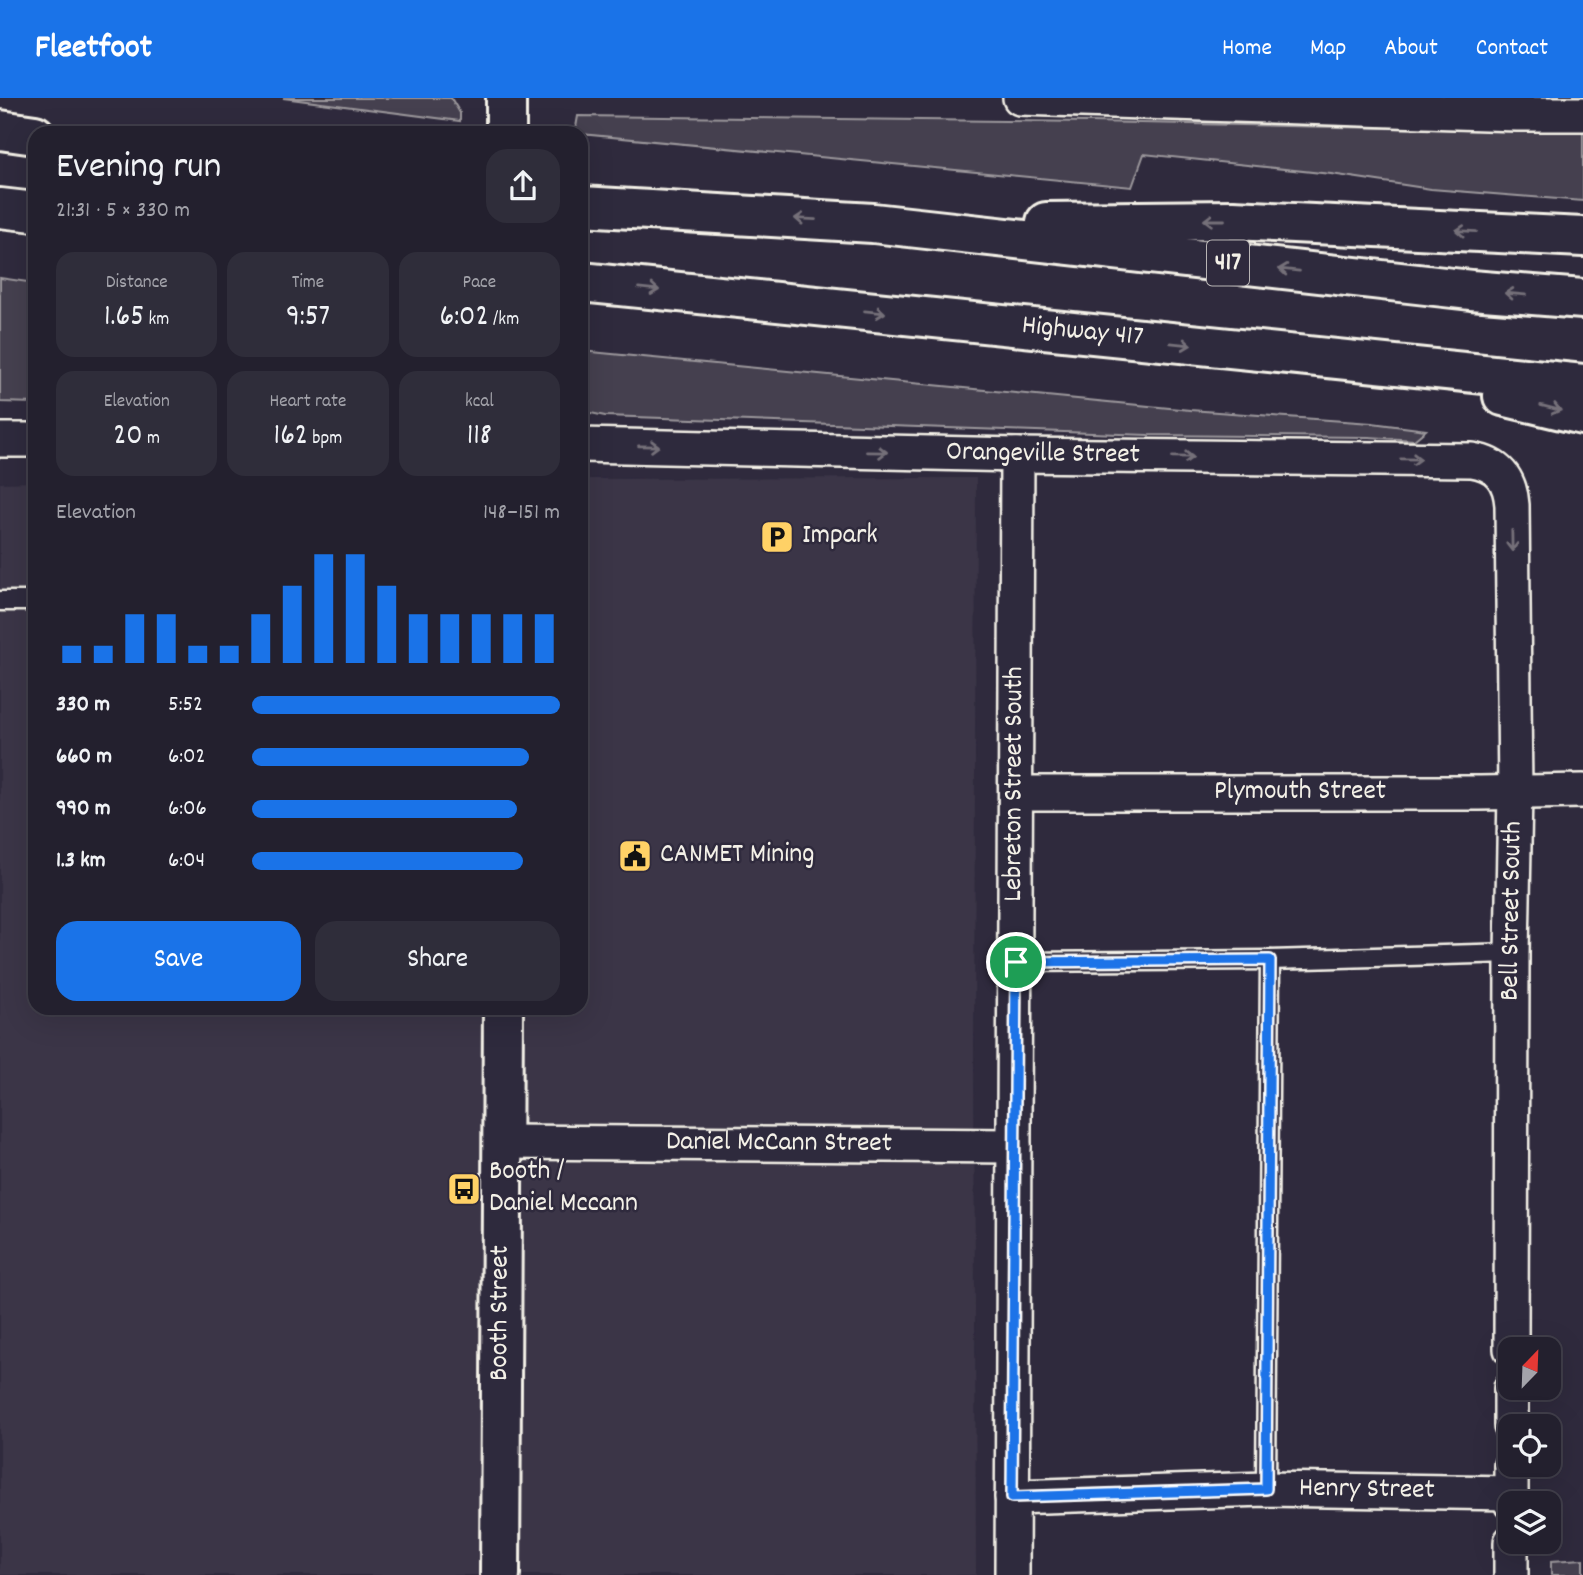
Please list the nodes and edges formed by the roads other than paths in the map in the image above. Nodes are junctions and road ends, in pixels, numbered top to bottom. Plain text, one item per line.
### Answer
1 (506, 98) edge
2 (1020, 98) edge
3 (1517, 106) edge
4 (1583, 114) edge
5 (506, 126) edge
6 (0, 130) edge
7 (28, 134) edge
8 (588, 206) edge
9 (0, 208) edge
10 (28, 211) edge
11 (873, 223) junction
12 (1583, 237) edge
13 (588, 283) edge
14 (1583, 299) edge
15 (1365, 363) junction
16 (1583, 384) edge
17 (1583, 415) edge
18 (0, 440) edge
19 (28, 440) edge
20 (588, 445) edge
21 (1017, 455) junction
22 (1502, 475) joint
23 (0, 601) edge
24 (28, 601) edge
25 (1583, 791) edge
26 (1515, 792) junction
27 (1016, 793) junction
28 (1512, 953) junction
29 (1270, 960) junction
30 (1016, 962) junction
31 (503, 1015) edge
32 (503, 1142) junction
33 (1014, 1146) junction
34 (1511, 1337) edge
35 (1511, 1487) edge
36 (1266, 1489) junction
37 (1012, 1497) junction
38 (1511, 1554) edge
39 (500, 1575) edge
40 (1012, 1575) edge
41 (1511, 1575) edge

1 - 5 main road
2 - 3 street
3 - 4 street
6 - 7 main road
11 -> 8 main road, 417
9 - 10 main road
12 -> 11 main road
14 -> 11 main road, 417
13 -> 15 main road, Highway 417
15 - 16 main road, Highway 417
15 -> 17 main road
18 - 19 street
20 -> 21 street, Orangeville Street
21 -> 22 street, Orangeville Street
21 - 27 street, Lebreton Street South
22 -> 26 street, Bell Street South
23 - 24 lane
25 - 26 street, Plymouth Street
26 - 27 street, Plymouth Street
26 - 28 street, Bell Street South
27 - 30 street, Lebreton Street South
28 - 29 lane
28 - 34 street, Bell Street South
29 - 30 lane
29 - 36 lane
30 - 33 street, Lebreton Street South
31 - 32 main road, Booth Street
32 - 33 street, Daniel McCann Street
32 - 39 main road, Booth Street
33 - 37 street, Lebreton Street South
35 - 36 street, Henry Street
36 - 37 street, Henry Street
37 - 40 street, Lebreton Street South
38 - 41 street

